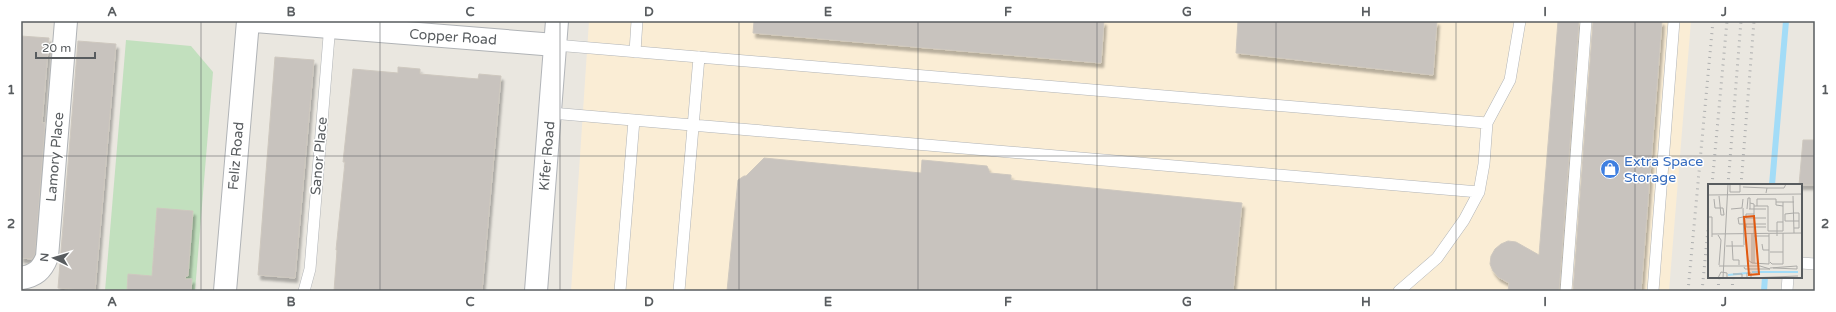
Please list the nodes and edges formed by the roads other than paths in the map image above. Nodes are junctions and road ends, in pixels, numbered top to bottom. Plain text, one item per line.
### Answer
1 (66, 21) edge
2 (248, 21) edge
3 (255, 21) edge
4 (557, 21) edge
5 (637, 21) edge
6 (1520, 21) edge
7 (1586, 21) edge
8 (1674, 21) edge
9 (330, 24) edge
10 (555, 45) junction
11 (634, 52) junction
12 (699, 57) junction
13 (551, 113) junction
14 (634, 120) junction
15 (1487, 123) junction
16 (693, 126) junction
17 (1479, 192) junction
18 (1802, 263) edge
19 (1815, 264) edge
20 (21, 278) edge
21 (1788, 278) edge
22 (225, 291) edge
23 (304, 291) edge
24 (536, 291) edge
25 (620, 291) edge
26 (679, 291) edge
27 (1399, 291) edge
28 (1566, 291) edge
29 (1653, 291) edge
30 (1787, 291) edge

1 - 20 street, Lamory Place
2 - 22 street, Feliz Road
3 - 9 street, Copper Road
4 - 10 street, Kifer Road
5 - 11 lane
6 - 15 lane
7 - 28 lane
8 - 29 lane
9 - 10 street, Copper Road
9 - 23 lane, Sanor Place
10 - 11 lane
10 - 13 street, Kifer Road
11 - 12 lane
12 - 15 lane
12 - 16 lane
13 - 14 lane
13 - 24 street, Kifer Road
14 - 16 lane
14 - 25 lane
15 - 17 lane
16 - 17 lane
16 - 26 lane
17 - 27 lane
18 - 19 lane
21 - 30 lane

